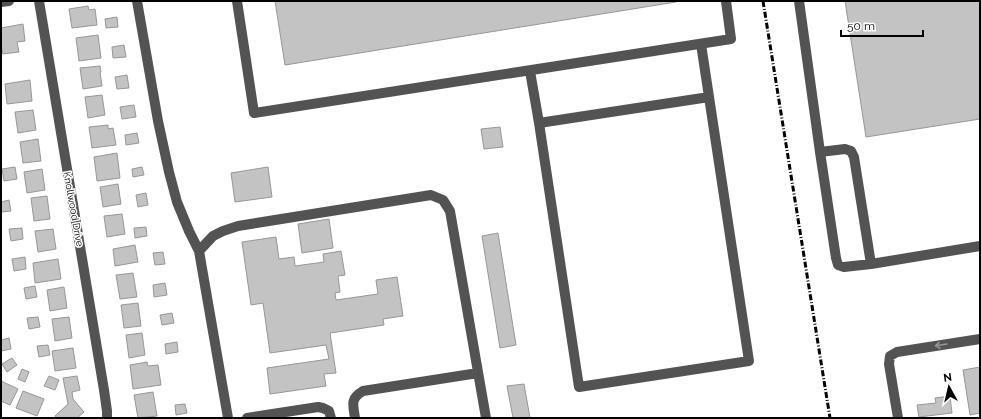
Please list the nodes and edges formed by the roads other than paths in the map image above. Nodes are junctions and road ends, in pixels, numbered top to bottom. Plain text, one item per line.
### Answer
1 (9, 1) edge
2 (39, 1) edge
3 (137, 1) edge
4 (237, 1) edge
5 (726, 1) edge
6 (799, 1) edge
7 (1, 2) edge
8 (701, 44) junction
9 (530, 71) junction
10 (709, 97) junction
11 (539, 123) junction
12 (820, 152) junction
13 (980, 246) edge
14 (199, 251) junction
15 (871, 264) junction
16 (980, 339) edge
17 (478, 373) junction
18 (107, 418) edge
19 (228, 418) edge
20 (247, 418) edge
21 (331, 418) edge
22 (355, 418) edge
23 (486, 418) edge
24 (898, 418) edge

1 - 7 street
2 - 18 street, Knollwood Drive
3 - 14 street
4 - 9 street
5 - 8 street
6 - 12 street
8 - 9 street
8 - 10 street
9 - 11 street
10 - 11 street
10 - 11 street
12 - 15 street
12 - 15 street
13 - 15 street
14 - 17 street
14 - 19 street
16 -> 24 street
17 - 22 street
17 - 23 street
20 - 21 street

